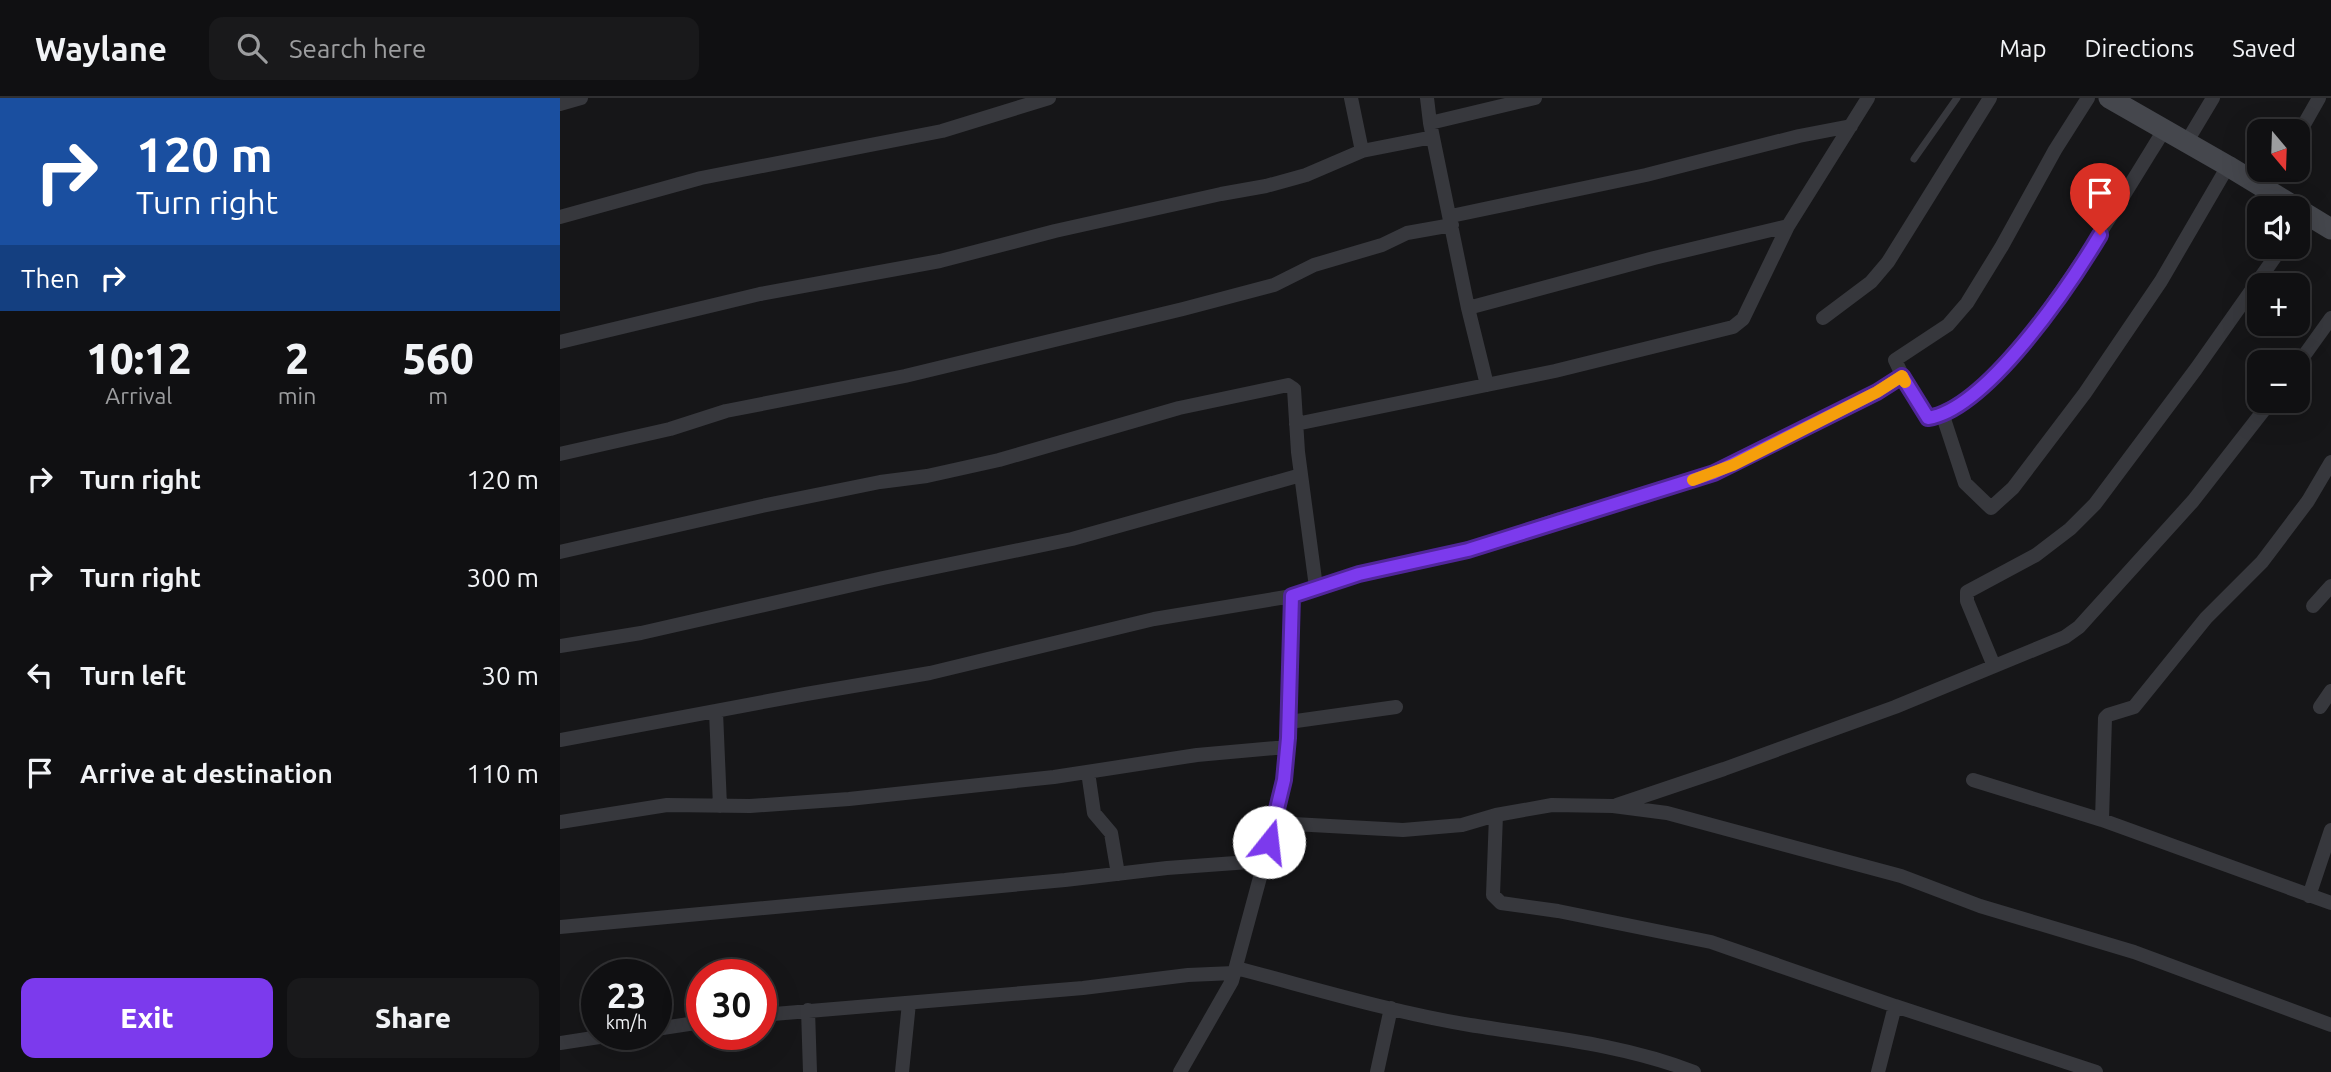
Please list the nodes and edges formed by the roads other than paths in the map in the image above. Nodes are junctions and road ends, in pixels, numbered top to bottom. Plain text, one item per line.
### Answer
1 (581, 98) edge
2 (1049, 98) edge
3 (1351, 98) edge
4 (1427, 98) edge
5 (1535, 98) edge
6 (1868, 98) edge
7 (1957, 98) edge
8 (1990, 98) edge
9 (2088, 98) edge
10 (2109, 98) edge
11 (2214, 98) edge
12 (2319, 98) edge
13 (560, 104) edge
14 (2307, 119) edge
15 (1851, 126) junction
16 (1432, 130) junction
17 (2164, 130) junction
18 (2186, 143) junction
19 (1362, 151) junction
20 (1914, 159) dead end
21 (2228, 166) junction
22 (2269, 182) edge
23 (2265, 188) junction
24 (2275, 196) edge
25 (560, 217) edge
26 (2310, 219) edge
27 (1451, 221) junction
28 (1788, 226) junction
29 (2331, 229) edge
30 (2274, 259) edge
31 (1468, 308) junction
32 (1823, 317) dead end
33 (2331, 318) edge
34 (560, 342) edge
35 (2308, 350) edge
36 (1902, 376) junction
37 (1488, 385) junction
38 (1942, 413) junction
39 (2262, 413) edge
40 (1296, 424) junction
41 (560, 454) edge
42 (2331, 462) edge
43 (1301, 475) junction
44 (560, 552) edge
45 (2331, 586) edge
46 (1316, 587) junction
47 (1292, 596) junction
48 (2313, 606) dead end
49 (560, 646) edge
50 (1994, 666) junction
51 (2331, 691) edge
52 (1396, 706) dead end
53 (2320, 707) dead end
54 (716, 712) junction
55 (1289, 722) junction
56 (560, 740) edge
57 (1287, 747) junction
58 (1088, 772) junction
59 (1973, 780) dead end
60 (720, 806) junction
61 (1613, 806) junction
62 (1496, 815) junction
63 (2102, 820) junction
64 (560, 821) edge
65 (1275, 823) junction
66 (2331, 830) edge
67 (1263, 861) junction
68 (1118, 874) junction
69 (2309, 896) junction
70 (2331, 903) edge
71 (560, 927) edge
72 (1235, 970) junction
73 (909, 1003) junction
74 (1895, 1006) junction
75 (1391, 1008) junction
76 (808, 1010) junction
77 (777, 1013) edge
78 (2331, 1025) edge
79 (581, 1039) edge
80 (560, 1042) edge
81 (1688, 1071) edge
82 (810, 1072) edge
83 (902, 1072) edge
84 (1180, 1072) edge
85 (1377, 1072) edge
86 (1878, 1072) edge
87 (2096, 1072) edge

1 - 13 street
2 - 25 street
3 - 19 street
4 - 16 street
5 - 16 street
6 - 15 street
7 - 20 lane
8 - 32 street
9 - 36 street
10 - 17 street
11 - 18 street
12 - 14 street
15 - 27 street
15 - 28 street
16 - 19 street
16 - 27 street
17 - 18 street
17 - 38 street
18 - 21 street
19 - 34 street
21 - 23 street
21 - 38 street
22 - 23 street
23 - 24 street
26 - 29 street
27 - 31 street
27 - 41 street
28 - 31 street
28 - 37 street
30 - 50 street
31 - 37 street
33 - 35 street
36 - 38 street
36 - 46 street
37 - 40 street
39 - 50 street
40 - 43 street
40 - 44 street
42 - 63 street
43 - 46 street
43 - 49 street
45 - 48 street
46 - 47 street
47 - 54 street
47 - 55 street
50 - 61 street
51 - 53 street
52 - 55 street
54 - 56 street
54 - 60 street
55 - 57 street
57 - 58 street
57 - 65 street
58 - 60 street
58 - 68 street
59 - 63 street
60 - 64 street
61 - 62 street
61 - 78 street
62 - 65 street
62 - 74 street
63 - 69 street
65 - 67 street
66 - 69 street
67 - 68 street
67 - 72 street
68 - 71 street
69 - 70 street
72 - 73 street
72 - 75 street
72 - 84 street
73 - 76 street
73 - 83 street
74 - 86 street
74 - 87 street
75 - 81 street
75 - 85 street
76 - 77 street
76 - 82 street
79 - 80 street

